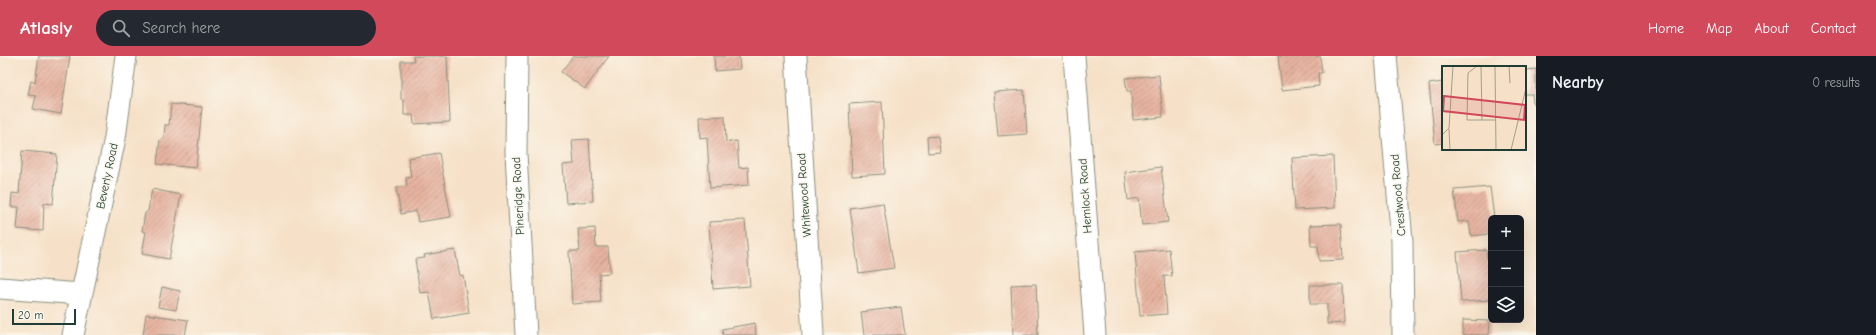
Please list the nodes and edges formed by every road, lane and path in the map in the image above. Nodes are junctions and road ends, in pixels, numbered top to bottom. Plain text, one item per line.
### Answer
1 (126, 56) edge
2 (517, 56) edge
3 (796, 56) edge
4 (1074, 56) edge
5 (1386, 56) edge
6 (0, 288) edge
7 (81, 294) junction
8 (73, 335) edge
9 (526, 335) edge
10 (813, 335) edge
11 (1095, 335) edge
12 (1403, 335) edge

1 - 7 street, Beverly Road
2 - 9 street, Pineridge Road
3 - 10 street, Whitewood Road
4 - 11 street, Hemlock Road
5 - 12 street, Crestwood Road
6 - 7 street
7 - 8 street, Beverly Road

